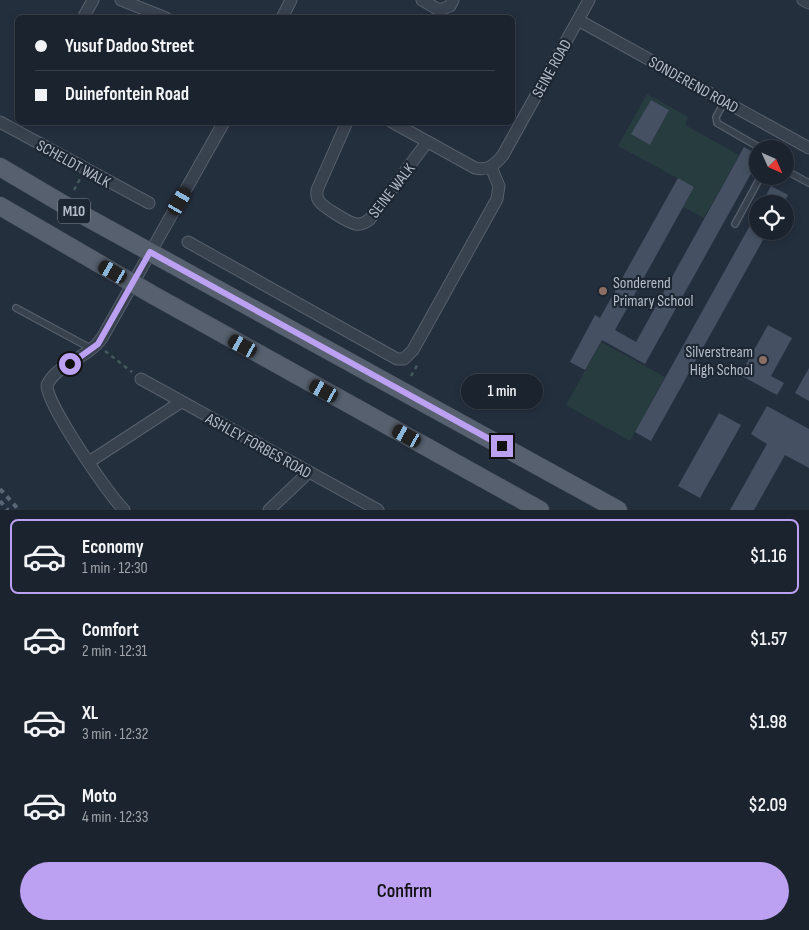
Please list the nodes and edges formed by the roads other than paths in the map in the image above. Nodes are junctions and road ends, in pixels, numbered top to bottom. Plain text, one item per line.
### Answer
1 (93, 0) edge
2 (121, 0) edge
3 (291, 0) edge
4 (422, 0) edge
5 (453, 0) edge
6 (590, 0) edge
7 (803, 0) edge
8 (809, 3) edge
9 (137, 6) junction
10 (85, 15) edge
11 (133, 15) edge
12 (159, 15) edge
13 (284, 15) edge
14 (578, 20) junction
15 (725, 101) junction
16 (0, 122) edge
17 (222, 125) edge
18 (346, 125) edge
19 (397, 125) edge
20 (749, 141) edge
21 (427, 142) junction
22 (809, 148) edge
23 (0, 166) edge
24 (491, 167) junction
25 (794, 175) edge
26 (809, 183) edge
27 (757, 185) edge
28 (149, 204) dead end
29 (0, 206) edge
30 (735, 224) dead end
31 (188, 242) dead end
32 (150, 252) junction
33 (132, 284) junction
34 (16, 308) dead end
35 (98, 349) junction
36 (138, 376) road end
37 (181, 402) junction
38 (89, 462) junction
39 (309, 472) junction
40 (124, 510) edge
41 (269, 510) edge
42 (378, 510) edge
43 (540, 510) edge
44 (618, 510) edge

1 - 10 street
2 - 9 street
3 - 13 street
4 - 5 street
6 - 14 street, SEINE ROAD
7 - 8 street
9 - 11 street
9 - 12 street
14 - 15 street, SONDEREND ROAD
14 - 24 street, SEINE ROAD
15 - 20 lane
15 - 22 street, SONDEREND ROAD
16 - 28 street, SCHELDT WALK
17 - 32 street
18 - 21 street, SEINE WALK
19 - 21 street
21 - 24 street
23 - 32 main road, M10
24 - 31 street
25 - 26 lane
27 - 30 lane
29 - 33 main road, M10
32 - 33 street
32 - 44 main road, M10
33 - 35 street
33 - 43 main road, M10
34 - 35 lane
35 - 38 street
36 - 37 street, ASHLEY FORBES ROAD
37 - 38 street
37 - 39 street, ASHLEY FORBES ROAD
38 - 40 street
39 - 41 street
39 - 42 street, ASHLEY FORBES ROAD

